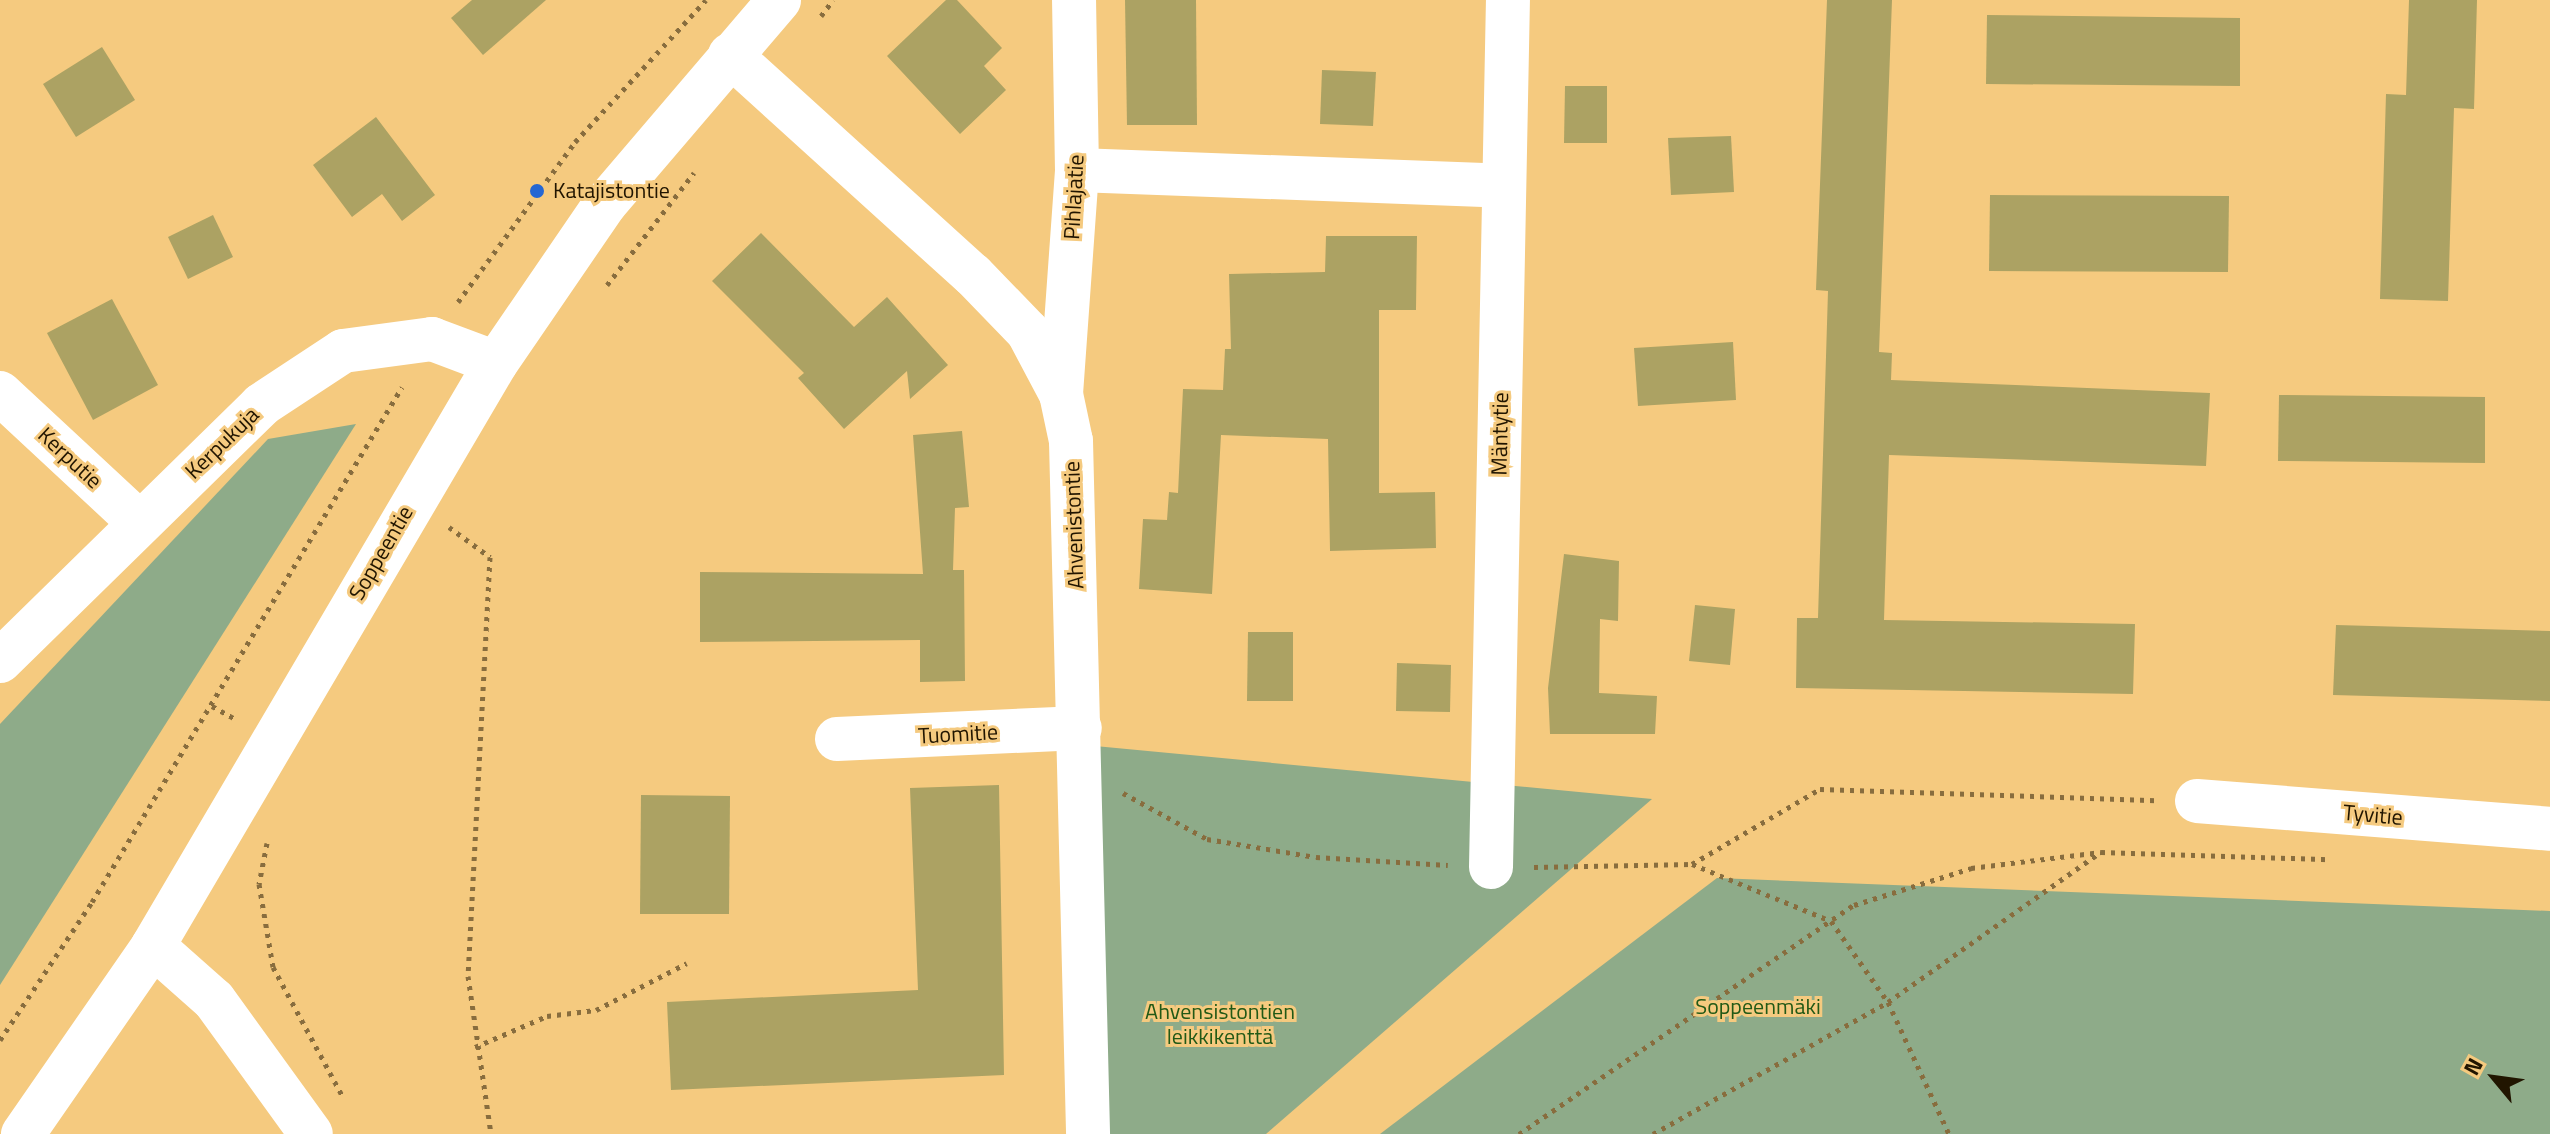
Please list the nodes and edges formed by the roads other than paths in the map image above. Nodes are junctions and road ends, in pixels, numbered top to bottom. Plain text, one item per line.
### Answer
1 (779, 0) edge
2 (1074, 0) edge
3 (1508, 0) edge
4 (730, 55) junction
5 (1077, 170) junction
6 (1504, 186) junction
7 (496, 363) junction
8 (0, 393) edge
9 (1061, 394) junction
10 (140, 523) junction
11 (0, 661) edge
12 (837, 739) dead end
13 (1081, 749) junction
14 (2197, 801) road end
15 (2550, 829) edge
16 (1491, 867) road end
17 (153, 946) junction
18 (23, 1134) edge
19 (311, 1134) edge
20 (1088, 1134) edge

1 - 4 street, Soppeentie
2 - 5 street, Pihlajatie
3 - 6 street, Mäntytie
4 - 7 street, Soppeentie
4 - 9 street, Ahvenistontie
5 - 6 street
5 - 9 street, Pihlajatie
6 - 16 street, Mäntytie
7 - 10 street, Kerpukuja
7 - 17 street, Soppeentie
8 - 10 street, Kerputie
9 - 13 street, Ahvenistontie
10 - 11 street, Kerpukuja
12 - 13 street, Tuomitie
13 - 20 street, Ahvenistontie
14 - 15 street, Tyvitie
17 - 18 street, Soppeentie
17 - 19 street

